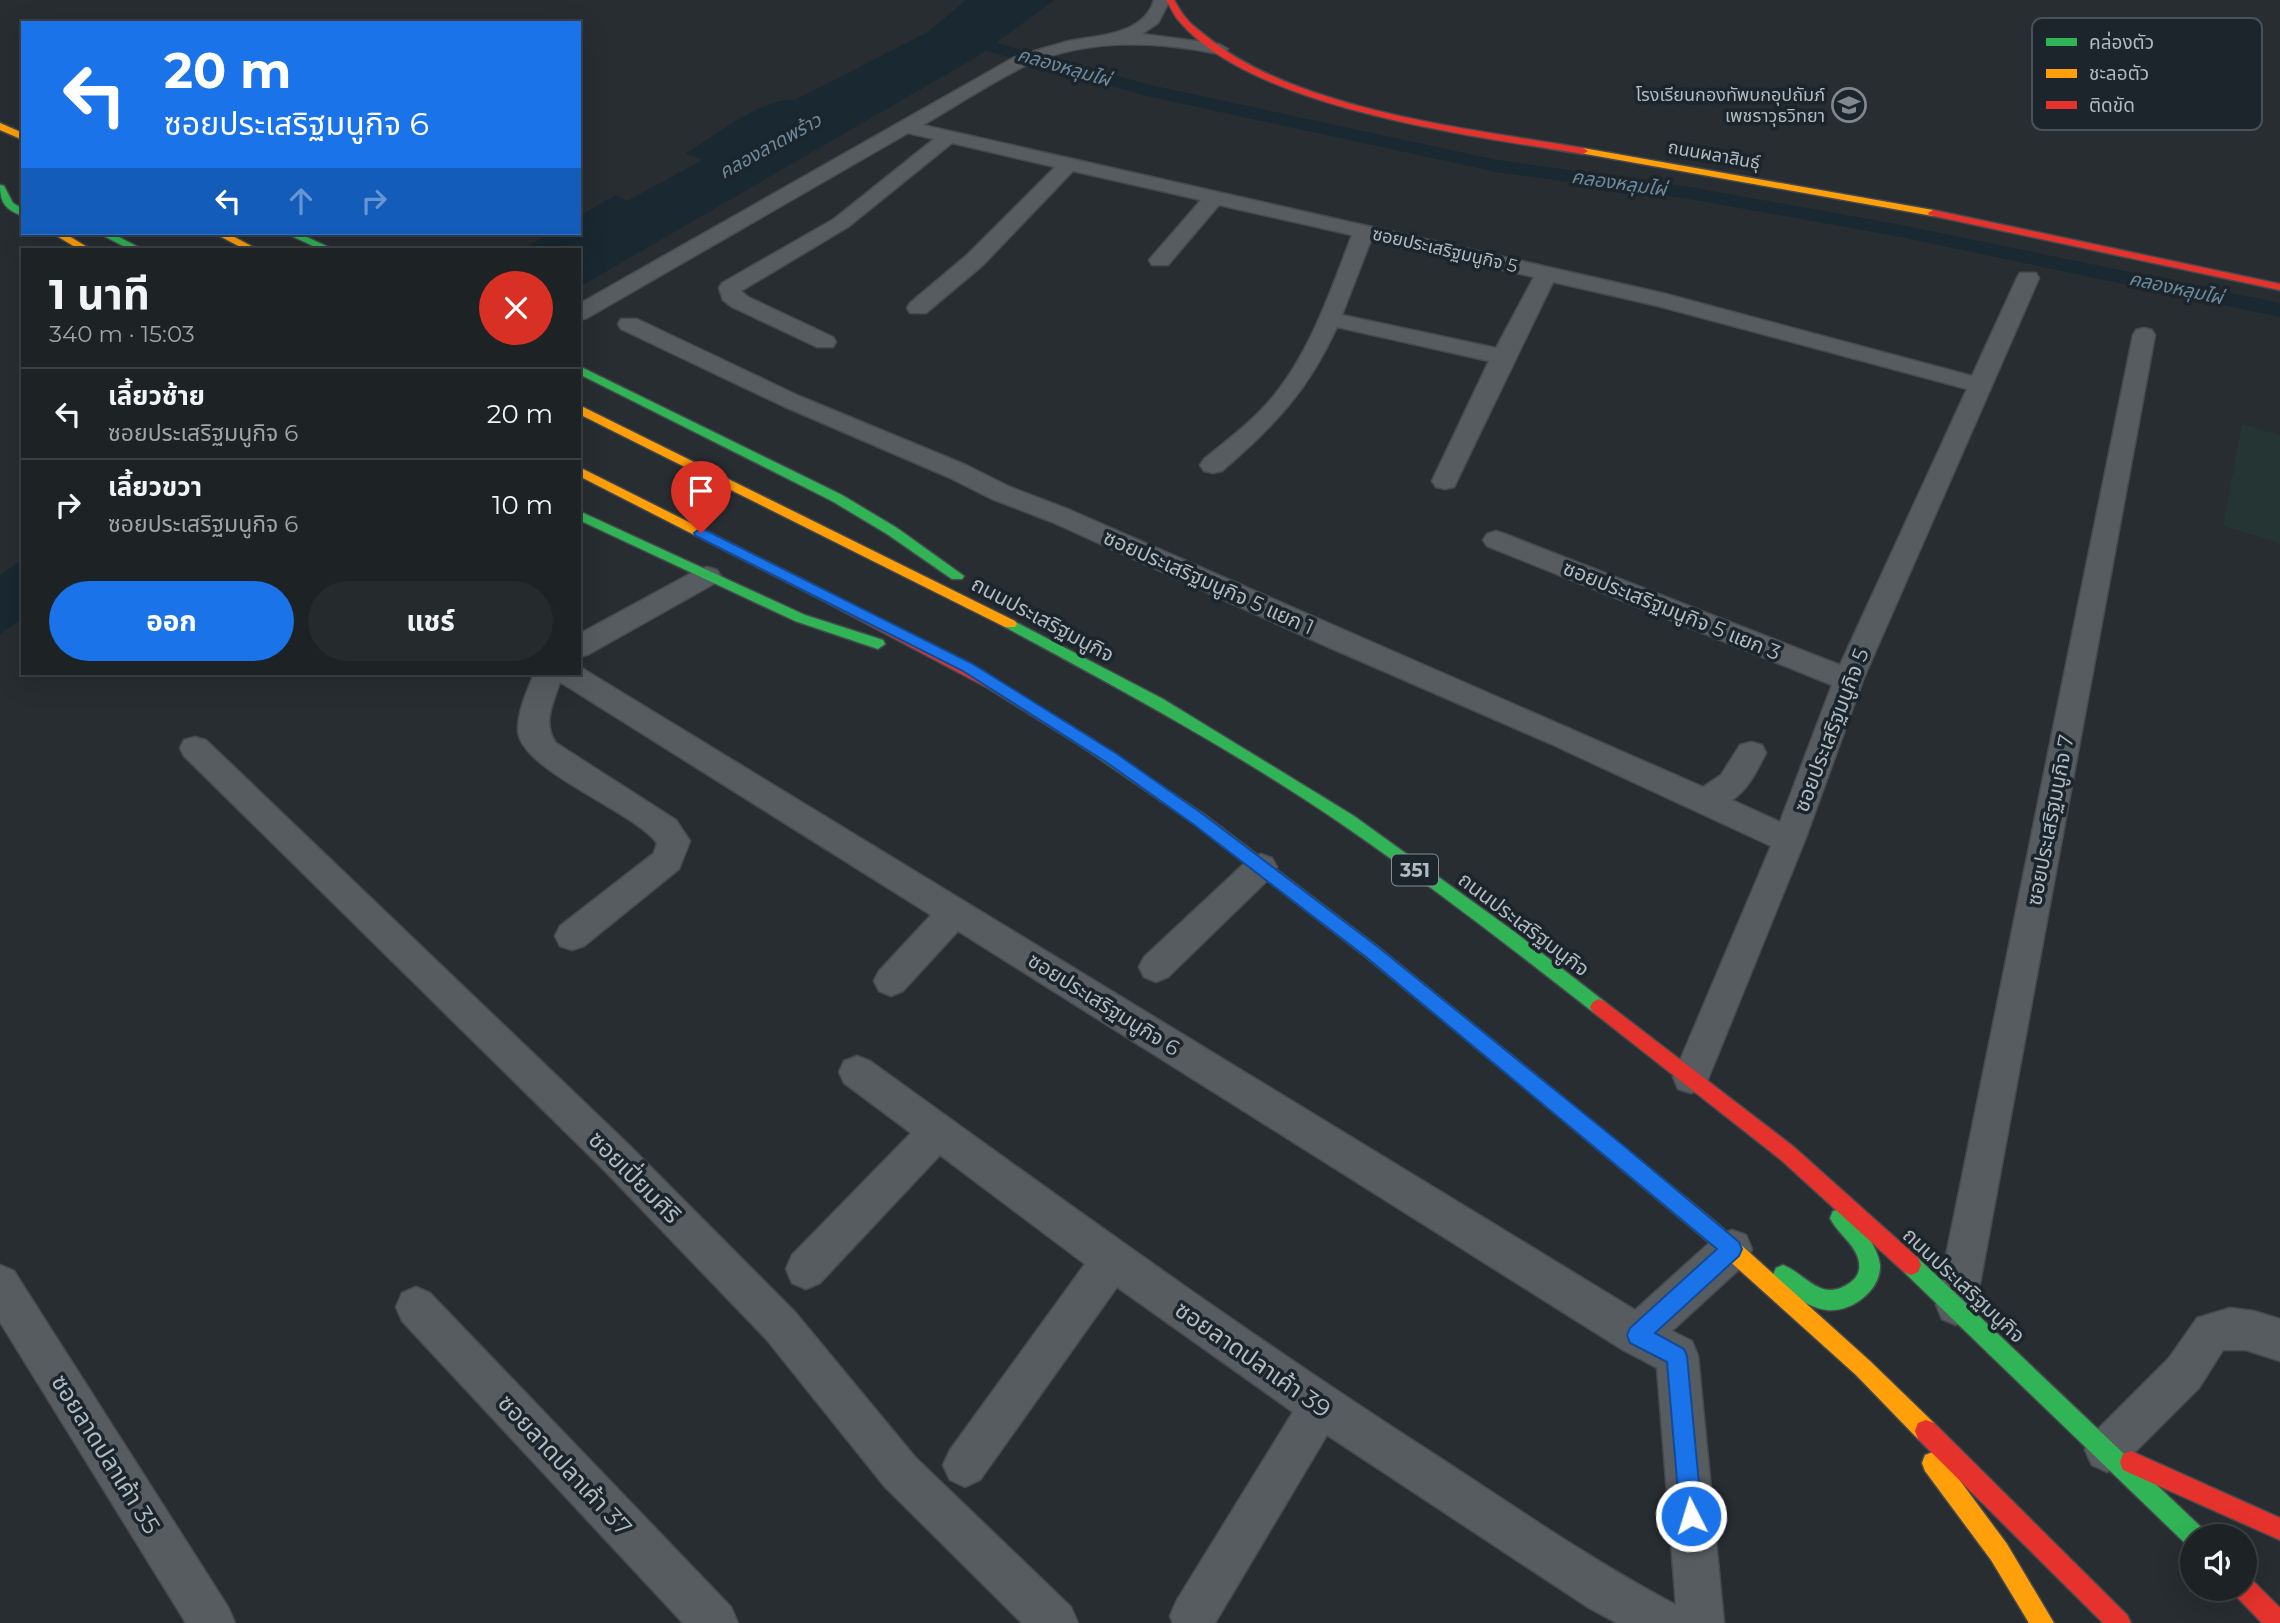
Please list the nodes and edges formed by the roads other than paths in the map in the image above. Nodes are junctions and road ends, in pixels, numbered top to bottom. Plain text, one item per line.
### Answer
1 (1162, 0) edge
2 (1170, 0) edge
3 (1116, 38) junction
4 (1219, 48) junction
5 (1261, 55) dead end
6 (0, 126) edge
7 (907, 127) junction
8 (21, 135) edge
9 (948, 137) junction
10 (1069, 164) junction
11 (0, 181) edge
12 (0, 188) edge
13 (21, 192) edge
14 (1215, 197) junction
15 (1950, 200) dead end
16 (21, 212) edge
17 (1364, 230) junction
18 (61, 235) edge
19 (107, 235) edge
20 (223, 235) edge
21 (295, 235) edge
22 (83, 248) edge
23 (135, 248) edge
24 (250, 248) edge
25 (325, 248) edge
26 (1160, 260) dead end
27 (1546, 274) junction
28 (2028, 278) dead end
29 (2280, 287) edge
30 (918, 308) dead end
31 (582, 313) edge
32 (1331, 318) junction
33 (629, 324) dead end
34 (2144, 335) dead end
35 (825, 342) dead end
36 (1503, 357) junction
37 (581, 370) edge
38 (1980, 385) junction
39 (581, 411) edge
40 (1213, 465) dead end
41 (581, 472) edge
42 (1446, 481) dead end
43 (581, 516) edge
44 (1496, 540) dead end
45 (708, 576) junction
46 (1013, 626) junction
47 (581, 646) edge
48 (968, 668) junction
49 (548, 675) edge
50 (572, 675) edge
51 (1848, 680) junction
52 (195, 748) dead end
53 (1751, 753) dead end
54 (1703, 801) junction
55 (1788, 840) junction
56 (1261, 867) junction
57 (955, 912) junction
58 (572, 936) dead end
59 (1156, 967) dead end
60 (891, 981) dead end
61 (857, 1072) dead end
62 (1691, 1077) junction
63 (1716, 1096) junction
64 (936, 1133) junction
65 (1611, 1147) junction
66 (1732, 1249) junction
67 (1112, 1260) junction
68 (806, 1269) dead end
69 (0, 1285) edge
70 (1956, 1304) junction
71 (416, 1307) dead end
72 (1637, 1335) junction
73 (2280, 1340) edge
74 (1863, 1368) junction
75 (1321, 1406) junction
76 (2107, 1450) junction
77 (965, 1465) dead end
78 (2161, 1503) junction
79 (2182, 1524) edge
80 (2180, 1529) edge
81 (2280, 1529) edge
82 (2257, 1601) edge
83 (1193, 1616) dead end
84 (212, 1623) edge
85 (715, 1623) edge
86 (1055, 1623) edge
87 (1664, 1623) edge
88 (1700, 1623) edge
89 (2042, 1623) edge
90 (2119, 1623) edge
91 (2278, 1623) edge

1 - 3 street
2 - 4 main road, ถนนผลาสินธุ์
3 - 4 street
3 - 7 street
4 - 29 main road, ถนนผลาสินธุ์
5 - 15 main road, ถนนผลาสินธุ์
6 - 8 main road
7 - 9 street, ซอยประเสริฐมนูกิจ 5
7 - 31 street
9 - 10 street, ซอยประเสริฐมนูกิจ 5
9 - 35 street
10 - 14 street, ซอยประเสริฐมนูกิจ 5
10 - 30 street
11 - 13 main road
12 - 16 main road
14 - 17 street, ซอยประเสริฐมนูกิจ 5
14 - 26 street
17 - 27 street, ซอยประเสริฐมนูกิจ 5
17 - 32 street
18 - 22 main road
19 - 23 main road
20 - 24 main road
21 - 25 main road
27 - 36 street
27 - 38 street, ซอยประเสริฐมนูกิจ 5
28 - 38 street, ซอยประเสริฐมนูกิจ 5
32 - 36 street
32 - 40 street
33 - 54 street, ซอยประเสริฐมนูกิจ 5 แยก 1
34 - 70 street, ซอยประเสริฐมนูกิจ 7
36 - 42 street
37 - 46 main road
38 - 51 street, ซอยประเสริฐมนูกิจ 5
39 - 46 main road, ถนนประเสริฐมนูกิจ / 351
41 - 48 main road
43 - 45 main road
44 - 51 street, ซอยประเสริฐมนูกิจ 5 แยก 3
45 - 47 street
45 - 48 main road
46 - 62 main road, ถนนประเสริฐมนูกิจ / 351
48 - 56 main road
49 - 58 street
50 - 57 street, ซอยประเสริฐมนูกิจ 6
51 - 55 street, ซอยประเสริฐมนูกิจ 5
52 - 86 street, ซอยเปี่ยมศิริ
53 - 54 street
54 - 55 street, ซอยประเสริฐมนูกิจ 5 แยก 1
55 - 62 street, ซอยประเสริฐมนูกิจ 5
56 - 59 street
56 - 65 main road
57 - 60 street
57 - 72 street, ซอยประเสริฐมนูกิจ 6
61 - 64 street, ซอยลาดปลาเค้า 39
62 - 63 main road, ถนนประเสริฐมนูกิจ / 351
63 - 65 main road
63 - 70 main road, ถนนประเสริฐมนูกิจ / 351
64 - 67 street, ซอยลาดปลาเค้า 39
64 - 68 street
65 - 66 main road
66 - 72 street
66 - 74 main road
67 - 75 street, ซอยลาดปลาเค้า 39
67 - 77 street
69 - 84 street, ซอยลาดปลาเค้า 35
70 - 76 main road, ถนนประเสริฐมนูกิจ / 351
71 - 85 street, ซอยลาดปลาเค้า 37
72 - 88 street, ซอยประเสริฐมนูกิจ 6
73 - 76 street
74 - 89 main road
74 - 90 main road
75 - 83 street
75 - 87 street, ซอยลาดปลาเค้า 39
76 - 78 main road, ถนนประเสริฐมนูกิจ / 351
76 - 81 main road
78 - 79 main road, ถนนประเสริฐมนูกิจ / 351
78 - 80 main road
82 - 91 main road

